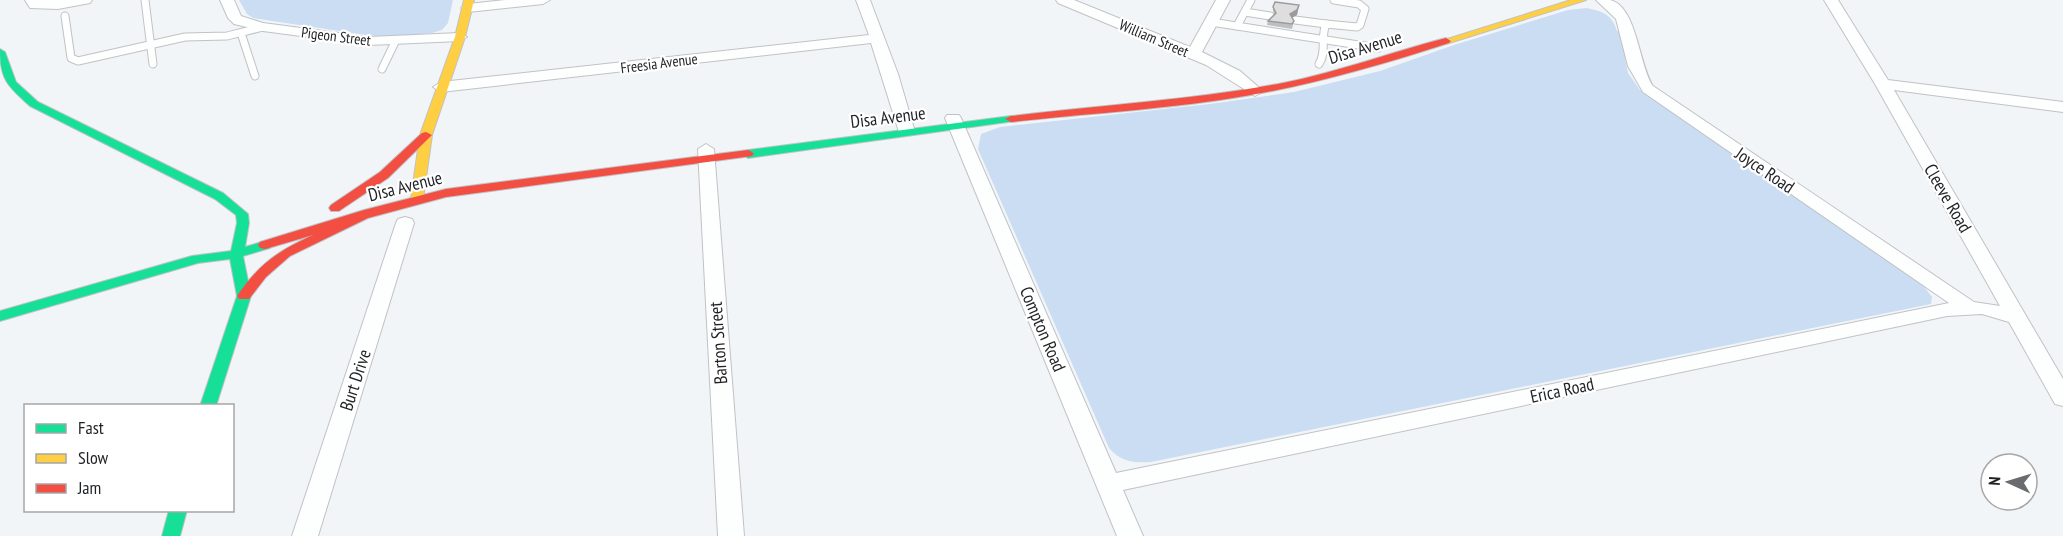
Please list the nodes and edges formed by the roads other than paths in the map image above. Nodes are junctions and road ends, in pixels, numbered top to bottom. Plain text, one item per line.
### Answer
1 (86, 0) edge
2 (145, 0) edge
3 (227, 0) edge
4 (543, 0) edge
5 (862, 0) edge
6 (1063, 0) edge
7 (1223, 0) edge
8 (1251, 0) edge
9 (1334, 0) edge
10 (1547, 0) edge
11 (1604, 0) edge
12 (1831, 0) edge
13 (1574, 1) edge
14 (38, 3) edge
15 (468, 4) edge
16 (1245, 12) junction
17 (65, 16) dead end
18 (1270, 16) edge
19 (1295, 20) edge
20 (1211, 22) junction
21 (1326, 24) junction
22 (1237, 26) junction
23 (264, 27) junction
24 (241, 33) junction
25 (460, 37) junction
26 (876, 38) junction
27 (1321, 38) junction
28 (396, 40) junction
29 (151, 44) junction
30 (1378, 48) junction
31 (0, 52) edge
32 (1194, 54) junction
33 (153, 64) dead end
34 (1319, 64) junction
35 (382, 69) dead end
36 (255, 76) dead end
37 (1883, 84) junction
38 (1250, 85) junction
39 (441, 87) junction
40 (2063, 107) edge
41 (956, 122) junction
42 (906, 128) junction
43 (426, 135) junction
44 (706, 154) junction
45 (418, 192) junction
46 (368, 213) junction
47 (405, 223) dead end
48 (259, 231) dead end
49 (239, 237) junction
50 (236, 254) junction
51 (197, 259) junction
52 (244, 296) junction
53 (1970, 308) junction
54 (0, 316) edge
55 (2016, 317) junction
56 (2063, 398) edge
57 (208, 404) edge
58 (1108, 484) junction
59 (177, 512) edge
60 (171, 536) edge
61 (305, 536) edge
62 (731, 536) edge
63 (1130, 536) edge

1 - 14 street
2 - 29 lane
3 - 23 street, Pigeon Street
4 - 15 street
5 - 26 street
6 - 32 street, William Street
7 - 20 street
8 - 16 lane
9 - 21 lane
10 - 30 main road, Disa Avenue
11 - 53 street, Joyce Road
12 - 37 street, Cleeve Road
13 - 38 main road, Disa Avenue
15 - 25 main road
16 - 18 lane
16 - 22 lane
17 - 29 lane
19 - 21 lane
20 - 22 lane
20 - 32 street
21 - 27 lane
22 - 27 lane
23 - 24 lane
23 - 28 street, Pigeon Street
24 - 29 lane
24 - 36 lane
25 - 28 street, Pigeon Street
25 - 39 main road
26 - 39 street, Freesia Avenue
26 - 42 street
27 - 30 lane
27 - 34 lane
28 - 35 lane
29 - 33 lane
30 - 34 main road, Disa Avenue
31 - 49 main road
32 - 38 street, William Street
34 - 38 main road, Disa Avenue
37 - 40 street
37 - 55 street, Cleeve Road
38 - 41 main road, Disa Avenue
39 - 43 main road
41 - 42 main road, Disa Avenue
41 - 58 street, Compton Road
42 - 44 main road, Disa Avenue
43 - 45 main road
43 - 45 main road, Disa Avenue
44 - 45 main road, Disa Avenue
44 - 62 street, Barton Street
45 - 46 main road, Disa Avenue
46 - 50 main road, Disa Avenue
46 - 52 main road
47 - 61 street, Burt Drive
48 - 49 main road, Disa Avenue
49 - 50 main road
49 - 51 main road, Disa Avenue
50 - 51 main road, Disa Avenue
50 - 52 main road
51 - 54 main road, Disa Avenue
52 - 57 main road
53 - 55 street, Erica Road
53 - 58 street, Erica Road
55 - 56 street, Cleeve Road
58 - 63 street, Compton Road
59 - 60 main road

